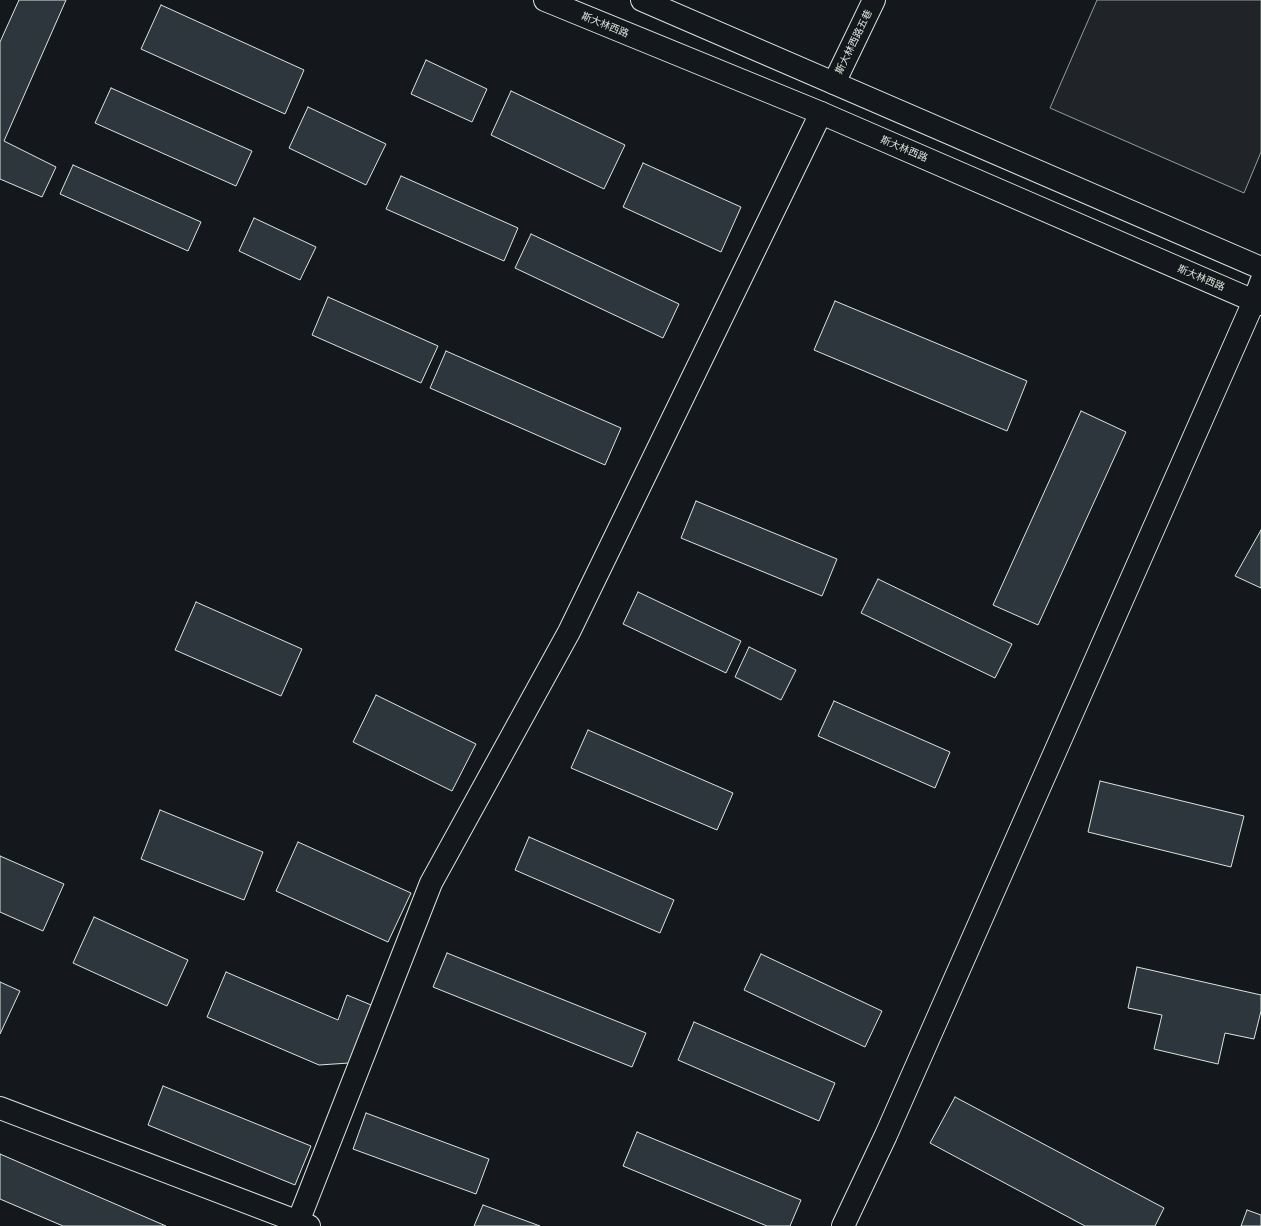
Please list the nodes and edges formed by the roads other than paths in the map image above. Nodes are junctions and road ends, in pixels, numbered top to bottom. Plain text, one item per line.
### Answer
1 (545, 0) edge
2 (642, 0) edge
3 (874, 0) edge
4 (834, 83) junction
5 (821, 113) junction
6 (1261, 268) edge
7 (1259, 296) edge
8 (0, 1108) edge
9 (304, 1224) edge
10 (843, 1226) edge

1 - 5 street, 斯大林西路
2 - 4 street
3 - 4 street, 斯大林西路五巷
4 - 6 street
5 - 7 street, 斯大林西路
5 - 9 street
7 - 10 street
8 - 9 street

